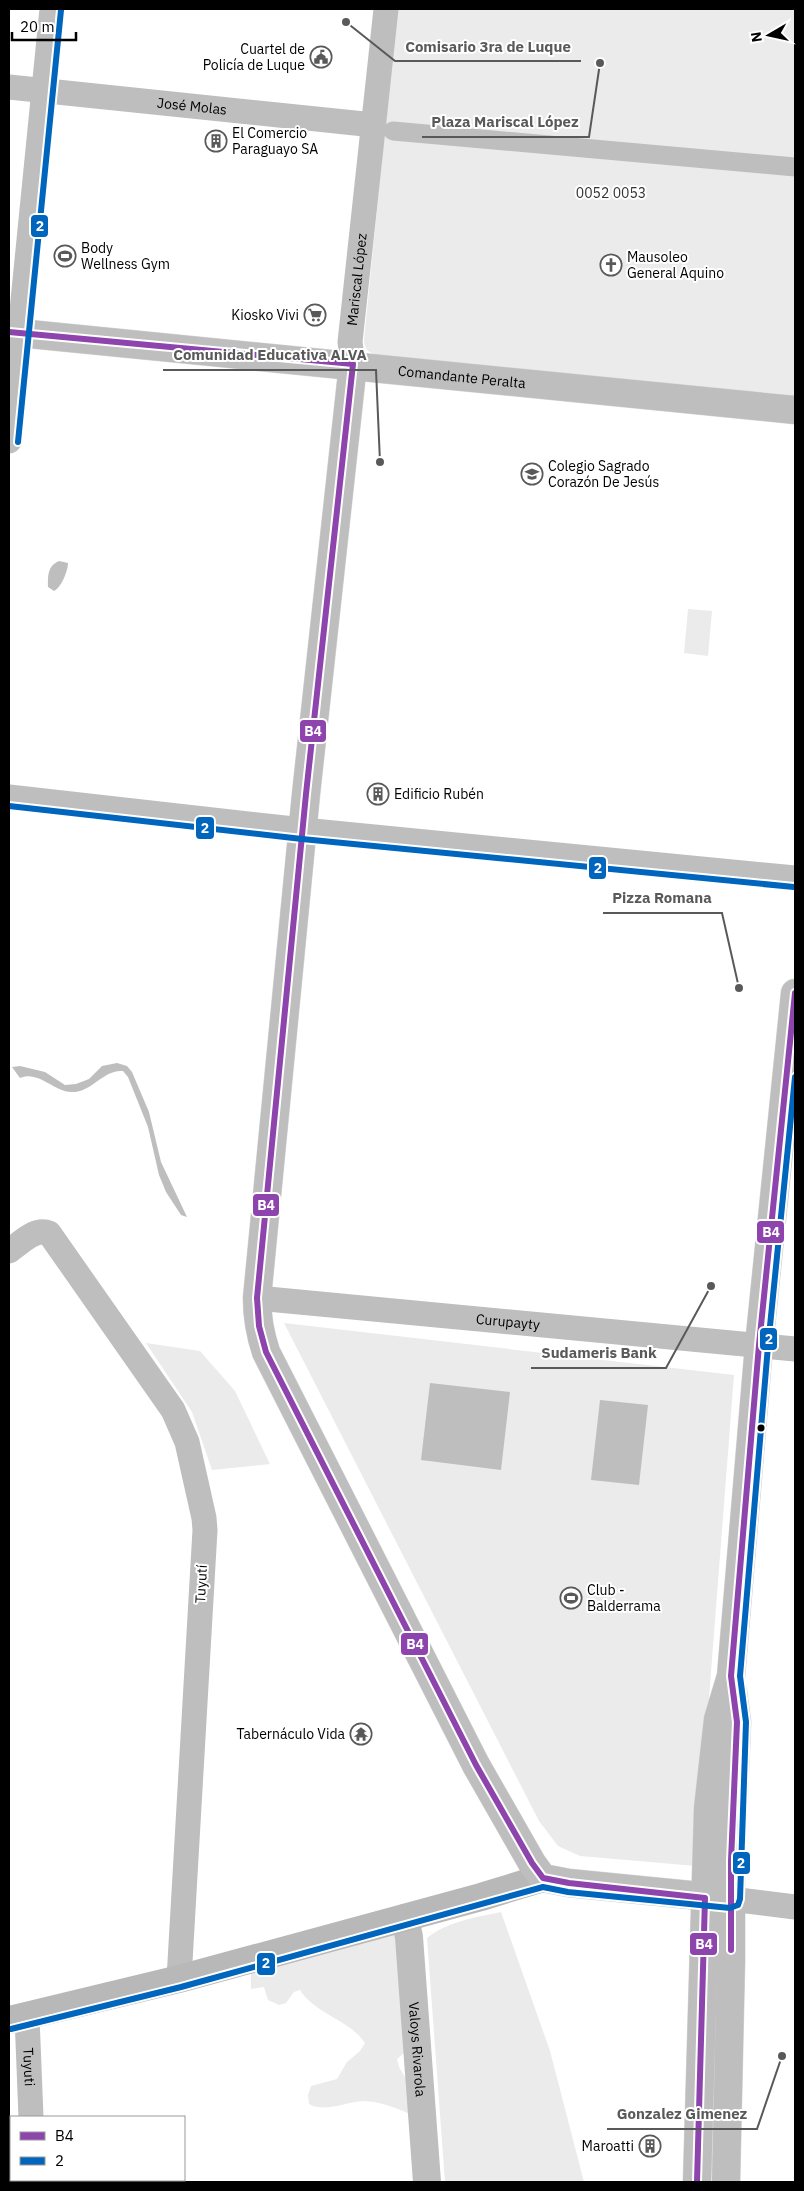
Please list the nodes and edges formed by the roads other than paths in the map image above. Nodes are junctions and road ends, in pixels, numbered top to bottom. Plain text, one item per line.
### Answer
1 (52, 9) edge
2 (386, 9) edge
3 (9, 87) edge
4 (44, 91) junction
5 (383, 128) junction
6 (795, 167) edge
7 (14, 332) edge
8 (353, 364) junction
9 (795, 410) edge
10 (9, 441) edge
11 (9, 798) edge
12 (303, 830) junction
13 (795, 878) edge
14 (795, 992) edge
15 (9, 1251) edge
16 (258, 1298) junction
17 (759, 1345) junction
18 (795, 1349) edge
19 (543, 1878) junction
20 (718, 1898) junction
21 (795, 1907) edge
22 (405, 1918) junction
23 (179, 1979) junction
24 (18, 2019) edge
25 (31, 2116) edge
26 (427, 2182) edge
27 (697, 2182) edge
28 (726, 2182) edge

1 - 4 street
2 - 5 street, Mariscal López
3 - 4 street, José Molas
4 - 5 street, José Molas
4 - 7 street
5 - 6 street
5 - 8 street, Mariscal López
7 - 8 main road, Comandante Peralta
7 - 10 street
8 - 9 main road, Comandante Peralta
8 - 12 main road, Mariscal López
11 - 12 street
12 - 13 street
12 - 16 main road, Mariscal López
14 - 17 main road
15 - 23 street, Tuyutí
16 - 17 street, Curupayty
16 - 19 main road, Mariscal López
17 - 18 street, Curupayty
17 - 20 main road
19 - 20 main road
19 - 22 main road
20 - 21 street
20 - 27 main road
20 - 28 main road
22 - 23 main road
22 - 26 main road, Valoys Rivarola
23 - 24 main road
24 - 25 street, Tuyuti

